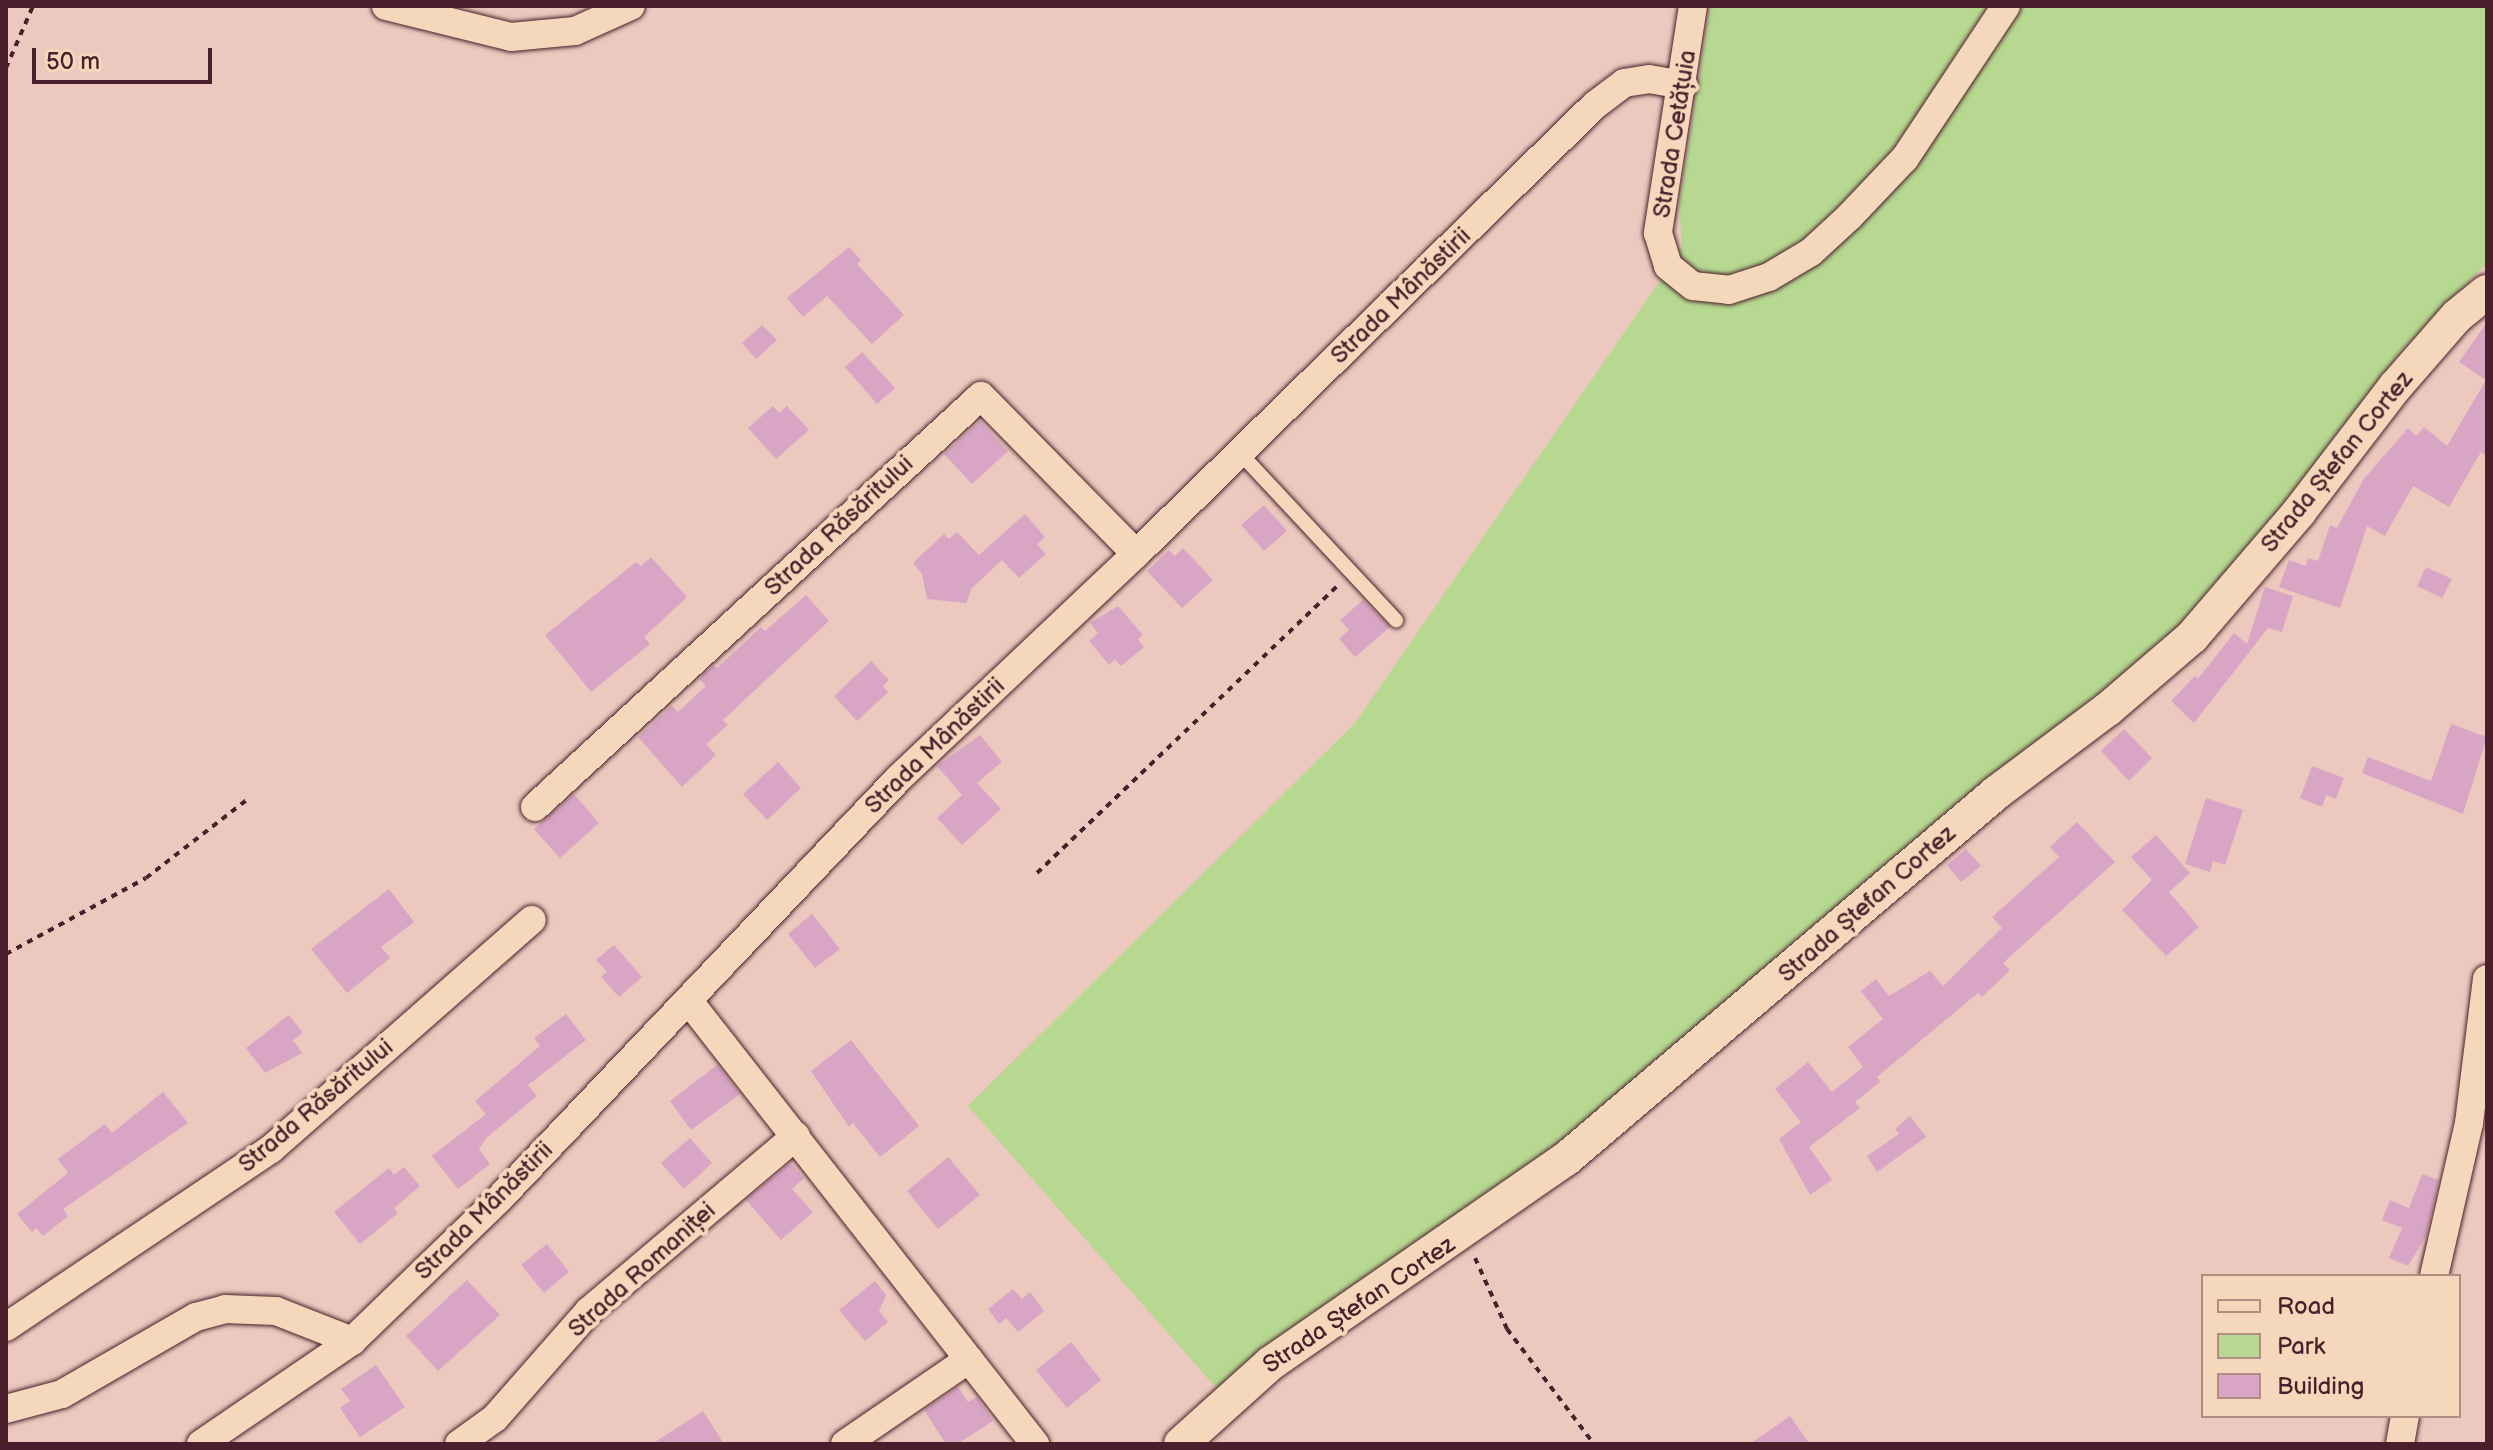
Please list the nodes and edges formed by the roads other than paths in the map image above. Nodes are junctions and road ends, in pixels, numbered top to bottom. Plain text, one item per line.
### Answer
1 (386, 6) edge
2 (631, 6) edge
3 (1693, 6) edge
4 (2006, 6) edge
5 (1683, 85) junction
6 (2487, 292) edge
7 (1240, 453) junction
8 (1136, 554) junction
9 (1396, 620) dead end
10 (535, 807) dead end
11 (532, 920) dead end
12 (2487, 979) edge
13 (688, 1000) junction
14 (796, 1136) junction
15 (2434, 1274) edge
16 (6, 1327) edge
17 (352, 1341) junction
18 (969, 1359) junction
19 (6, 1409) edge
20 (2405, 1418) edge
21 (201, 1444) edge
22 (459, 1444) edge
23 (845, 1444) edge
24 (1035, 1444) edge
25 (1181, 1444) edge
26 (2400, 1444) edge

1 - 2 street
3 - 5 street, Strada Cetățuia
4 - 5 street, Strada Cetățuia
5 - 7 street, Strada Mânăstirii
6 - 25 street, Strada Ștefan Cortez
7 - 8 street, Strada Mânăstirii
7 - 9 lane
8 - 10 street, Strada Răsăritului
8 - 13 street, Strada Mânăstirii
11 - 16 street, Strada Răsăritului
12 - 15 street
13 - 14 street
13 - 17 street, Strada Mânăstirii
14 - 18 street
14 - 22 street, Strada Romaniței
17 - 19 street
17 - 21 street, Strada Mânăstirii
18 - 23 street
18 - 24 street
20 - 26 street

